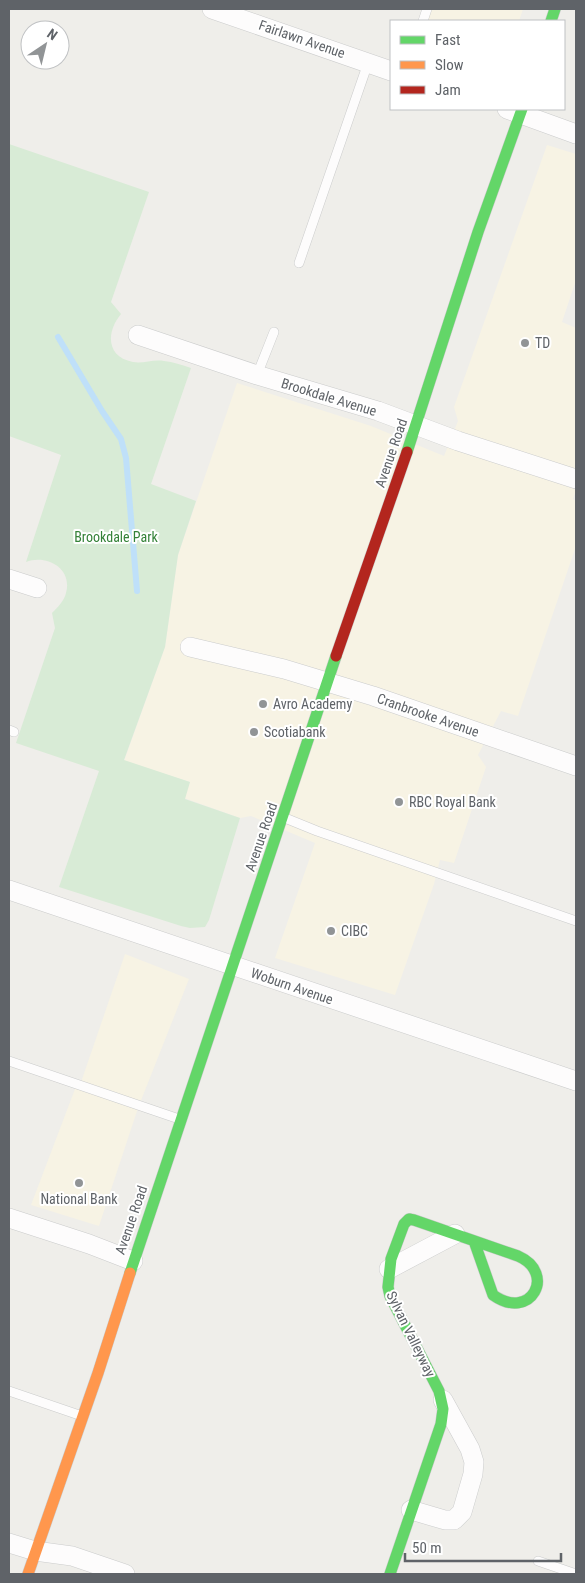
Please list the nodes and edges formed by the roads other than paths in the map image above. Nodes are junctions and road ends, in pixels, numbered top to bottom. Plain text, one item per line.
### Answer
1 (212, 9) edge
2 (368, 63) junction
3 (390, 71) edge
4 (516, 110) edge
5 (576, 134) edge
6 (299, 262) dead end
7 (274, 332) dead end
8 (138, 335) dead end
9 (257, 375) junction
10 (417, 425) junction
11 (576, 479) edge
12 (9, 579) edge
13 (37, 588) dead end
14 (190, 647) dead end
15 (328, 682) junction
16 (576, 766) edge
17 (283, 817) junction
18 (9, 890) edge
19 (576, 921) edge
20 (233, 966) junction
21 (9, 1061) edge
22 (576, 1081) edge
23 (181, 1120) junction
24 (9, 1218) edge
25 (455, 1234) junction
26 (474, 1241) junction
27 (133, 1261) junction
28 (389, 1269) junction
29 (9, 1391) edge
30 (441, 1397) junction
31 (82, 1416) junction
32 (412, 1510) junction
33 (9, 1543) edge
34 (35, 1552) junction
35 (538, 1561) dead end
36 (28, 1574) edge
37 (125, 1574) edge
38 (390, 1574) edge
39 (576, 1574) edge

1 - 2 street, Fairlawn Avenue
2 - 3 street, Fairlawn Avenue
2 - 6 lane
4 - 5 street
4 - 10 main road, Avenue Road
7 - 9 lane
8 - 9 street, Brookdale Avenue
9 - 10 street, Brookdale Avenue
10 - 11 street, Brookdale Avenue
10 - 15 main road, Avenue Road
12 - 13 street
14 - 15 street, Cranbrooke Avenue
15 - 16 street, Cranbrooke Avenue
15 - 17 main road, Avenue Road
17 - 19 lane
17 - 20 main road, Avenue Road
18 - 20 street, Woburn Avenue
20 - 22 street, Woburn Avenue
20 - 23 main road, Avenue Road
21 - 23 lane
23 - 27 main road, Avenue Road
24 - 27 street
25 - 26 main road, Sylvan Valleyway
25 - 28 street
25 - 28 main road, Sylvan Valleyway
26 - 26 main road, Sylvan Valleyway
27 - 31 main road, Avenue Road
28 - 30 main road, Sylvan Valleyway
29 - 31 lane
30 - 32 main road, Sylvan Valleyway
30 - 32 street, Sylvan Valleyway
31 - 34 main road, Avenue Road
32 - 38 main road, Sylvan Valleyway
33 - 34 street
34 - 36 main road, Avenue Road
34 - 37 street
35 - 39 lane

